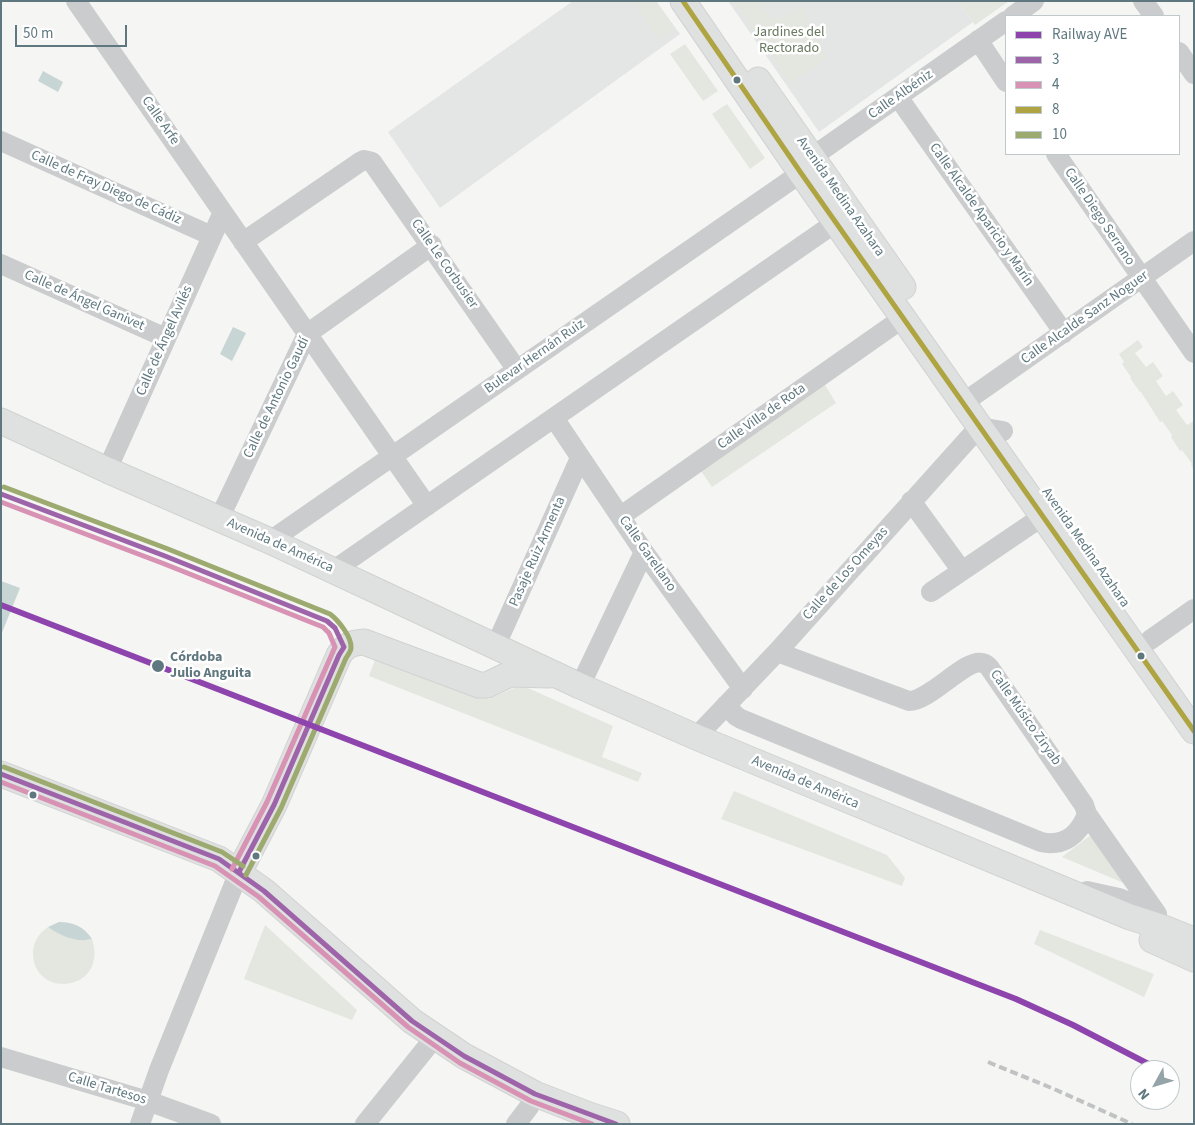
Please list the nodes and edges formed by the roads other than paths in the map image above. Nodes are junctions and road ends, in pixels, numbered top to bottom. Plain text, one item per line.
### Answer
1 (76, 1) edge
2 (683, 1) edge
3 (702, 1) edge
4 (1034, 1) edge
5 (1143, 1) edge
6 (1013, 15) edge
7 (1153, 15) edge
8 (1005, 22) edge
9 (978, 40) junction
10 (1180, 53) edge
11 (1194, 74) edge
12 (1005, 80) edge
13 (898, 97) junction
14 (1, 141) edge
15 (1057, 155) edge
16 (806, 165) junction
17 (223, 212) junction
18 (843, 218) junction
19 (212, 236) junction
20 (1194, 241) edge
21 (243, 242) junction
22 (432, 246) junction
23 (1, 264) edge
24 (1141, 278) junction
25 (903, 318) junction
26 (1064, 333) junction
27 (307, 334) junction
28 (166, 338) junction
29 (1194, 353) edge
30 (517, 370) junction
31 (970, 398) junction
32 (554, 418) junction
33 (1, 422) edge
34 (991, 429) junction
35 (392, 457) junction
36 (580, 458) junction
37 (107, 470) junction
38 (911, 501) junction
39 (427, 506) junction
40 (621, 516) junction
41 (1043, 516) junction
42 (219, 519) junction
43 (270, 541) junction
44 (644, 552) junction
45 (334, 570) junction
46 (962, 571) junction
47 (931, 592) dead end
48 (1194, 609) edge
49 (1150, 640) junction
50 (496, 645) junction
51 (777, 652) junction
52 (557, 675) junction
53 (580, 686) junction
54 (742, 689) junction
55 (1194, 703) edge
56 (726, 705) junction
57 (1194, 731) edge
58 (696, 737) junction
59 (1, 774) edge
60 (1087, 814) junction
61 (239, 872) junction
62 (1055, 885) junction
63 (1158, 914) junction
64 (1130, 917) junction
65 (1194, 928) edge
66 (1194, 940) edge
67 (1194, 949) edge
68 (1194, 959) edge
69 (435, 1037) junction
70 (1, 1057) edge
71 (535, 1094) junction
72 (148, 1100) junction
73 (140, 1124) edge
74 (211, 1124) edge
75 (366, 1124) edge
76 (516, 1124) edge
77 (617, 1124) edge

1 - 17 street, Calle Arfe
2 - 16 main road, Avenida Medina Azahara
3 - 16 main road, Avenida Medina Azahara
4 - 6 street
5 - 7 street
8 - 9 street, Calle Albéniz
9 - 12 street
9 - 13 street, Calle Albéniz
10 - 11 street
13 - 16 street, Calle Albéniz
13 - 26 street, Calle Alcalde Aparicio y Marín
14 - 19 street, Calle de Fray Diego de Cádiz
15 - 24 street, Calle Diego Serrano
16 - 18 main road, Avenida Medina Azahara
16 - 30 street, Bulevar Hernán Ruiz
17 - 19 street, Calle de Ángel Avilés
17 - 21 street, Calle Arfe
18 - 25 main road, Avenida Medina Azahara
18 - 31 main road, Avenida Medina Azahara
18 - 32 street
19 - 21 street
19 - 28 street, Calle de Ángel Avilés
20 - 24 street, Calle Alcalde Sanz Noguer
21 - 22 street, Calle Le Corbusier
21 - 27 street, Calle Arfe
22 - 27 street, Calle de Antonio Gaudí
22 - 30 street, Calle Le Corbusier
23 - 28 street, Calle de Ángel Ganivet
24 - 26 street, Calle Alcalde Sanz Noguer
24 - 29 street, Calle Diego Serrano
25 - 31 main road, Avenida Medina Azahara
25 - 40 street, Calle Villa de Rota
26 - 31 street, Calle Alcalde Sanz Noguer
27 - 35 street, Calle Arfe
27 - 42 street, Calle de Antonio Gaudí
28 - 37 street, Calle de Ángel Avilés
30 - 35 street, Bulevar Hernán Ruiz
31 - 34 main road, Avenida Medina Azahara
32 - 36 street, Calle Garellano
32 - 39 street
33 - 37 main road, Avenida de América
34 - 38 street, Calle de Los Omeyas
34 - 41 main road, Avenida Medina Azahara
34 - 49 main road, Avenida Medina Azahara
35 - 39 street, Calle Arfe
35 - 43 street, Bulevar Hernán Ruiz
36 - 40 street, Calle Garellano
36 - 50 street, Pasaje Ruiz Armenta
37 - 42 main road, Avenida de América
38 - 46 street
38 - 51 street, Calle de Los Omeyas
39 - 45 street
40 - 44 street, Calle Garellano
41 - 46 street
41 - 57 main road, Avenida Medina Azahara
42 - 43 main road, Avenida de América
43 - 45 main road, Avenida de América
44 - 53 street
44 - 54 street, Calle Garellano
45 - 50 main road, Avenida de América
46 - 47 street
48 - 49 street
49 - 55 main road, Avenida Medina Azahara
50 - 52 main road, Avenida de América
51 - 54 street, Calle de Los Omeyas
51 - 60 street, Calle Músico Ziryab
52 - 53 main road, Avenida de América
52 - 61 main road, Avenida de América
53 - 58 main road, Avenida de América
54 - 56 street, Calle de Los Omeyas
56 - 58 street, Calle de Los Omeyas
56 - 60 street
58 - 62 main road, Avenida de América
59 - 61 main road
60 - 63 street, Calle Músico Ziryab
61 - 69 main road
61 - 72 street
62 - 63 street, Avenida de América
62 - 64 main road, Avenida de América
62 - 68 main road
63 - 65 street, Avenida de América
64 - 66 main road, Avenida de América
64 - 67 main road, Avenida de América
69 - 71 main road
69 - 75 street
70 - 72 street, Calle Tartesos
71 - 76 street
71 - 77 main road
72 - 73 street
72 - 74 street, Calle Tartesos

